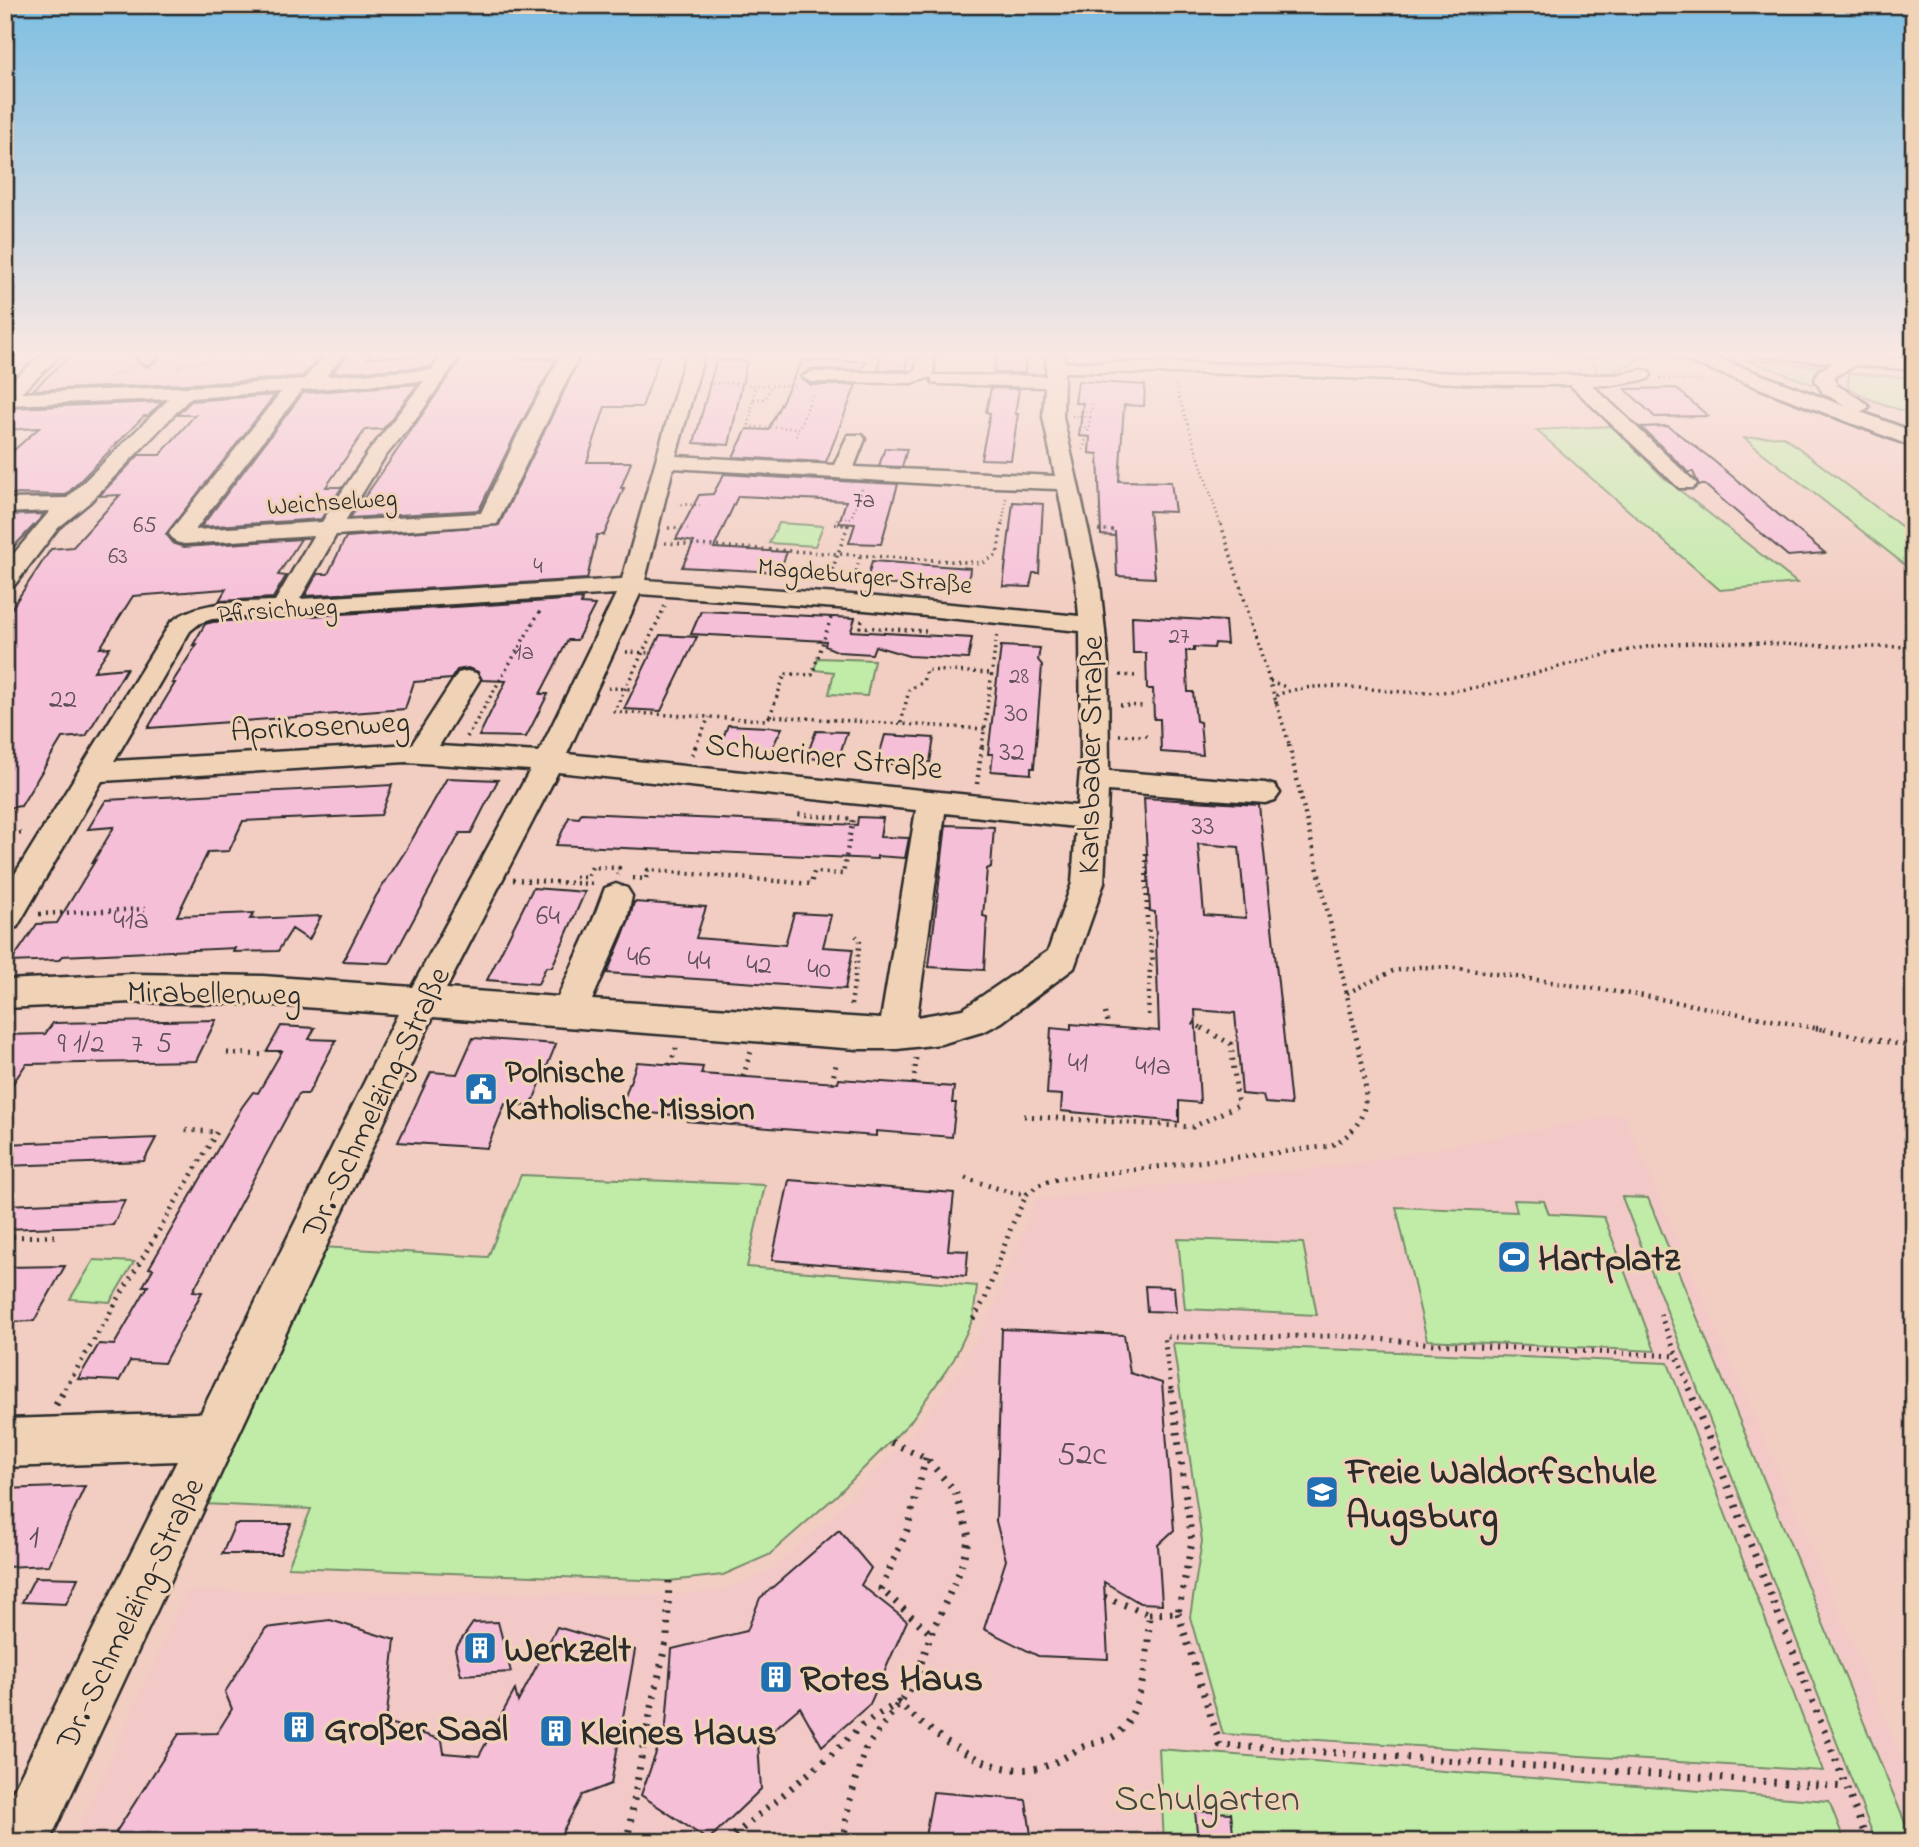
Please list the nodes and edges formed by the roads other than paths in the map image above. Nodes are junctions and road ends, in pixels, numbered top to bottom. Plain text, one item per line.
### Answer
1 (141, 437) edge
2 (259, 437) edge
3 (391, 437) edge
4 (528, 437) edge
5 (671, 437) edge
6 (1059, 437) edge
7 (1636, 437) edge
8 (855, 439) dead end
9 (664, 461) junction
10 (1068, 470) junction
11 (842, 471) junction
12 (1686, 484) dead end
13 (70, 504) junction
14 (5, 506) edge
15 (327, 530) junction
16 (5, 582) edge
17 (632, 586) junction
18 (283, 607) junction
19 (1092, 625) junction
20 (467, 679) dead end
21 (420, 754) junction
22 (549, 762) junction
23 (94, 772) junction
24 (1094, 780) junction
25 (1265, 793) dead end
26 (932, 801) junction
27 (1092, 818) junction
28 (616, 896) road end
29 (6, 917) edge
30 (5, 994) edge
31 (422, 1002) junction
32 (569, 1012) junction
33 (897, 1034) junction
34 (214, 1436) junction
35 (20, 1443) edge
36 (19, 1842) edge

1 - 13 street
2 - 15 street, Weichselweg
3 - 15 street
4 - 15 street, Weichselweg
5 - 9 street, Dr.-Schmelzing-Straße
6 - 10 street, Karlsbader Straße
7 - 12 street
8 - 11 street
9 - 11 street
9 - 17 street, Dr.-Schmelzing-Straße
10 - 11 street
10 - 19 street, Karlsbader Straße
13 - 14 street
13 - 16 street
15 - 18 street
17 - 18 street, Pfirsichweg
17 - 19 street, Magdeburger Straße
17 - 22 street, Dr.-Schmelzing-Straße
18 - 23 street, Pfirsichweg
19 - 24 street, Karlsbader Straße
20 - 21 street
21 - 22 street, Aprikosenweg
21 - 23 street, Aprikosenweg
22 - 26 street, Schweriner Straße
22 - 31 street, Dr.-Schmelzing-Straße
23 - 29 street, Pfirsichweg
24 - 25 street
24 - 27 street, Karlsbader Straße
26 - 27 street, Schweriner Straße
26 - 33 street
27 - 33 street, Karlsbader Straße
28 - 32 street
30 - 31 street, Mirabellenweg
31 - 32 street, Karlsbader Straße
31 - 34 street, Dr.-Schmelzing-Straße
32 - 33 street, Karlsbader Straße
34 - 35 street
34 - 36 street, Dr.-Schmelzing-Straße

